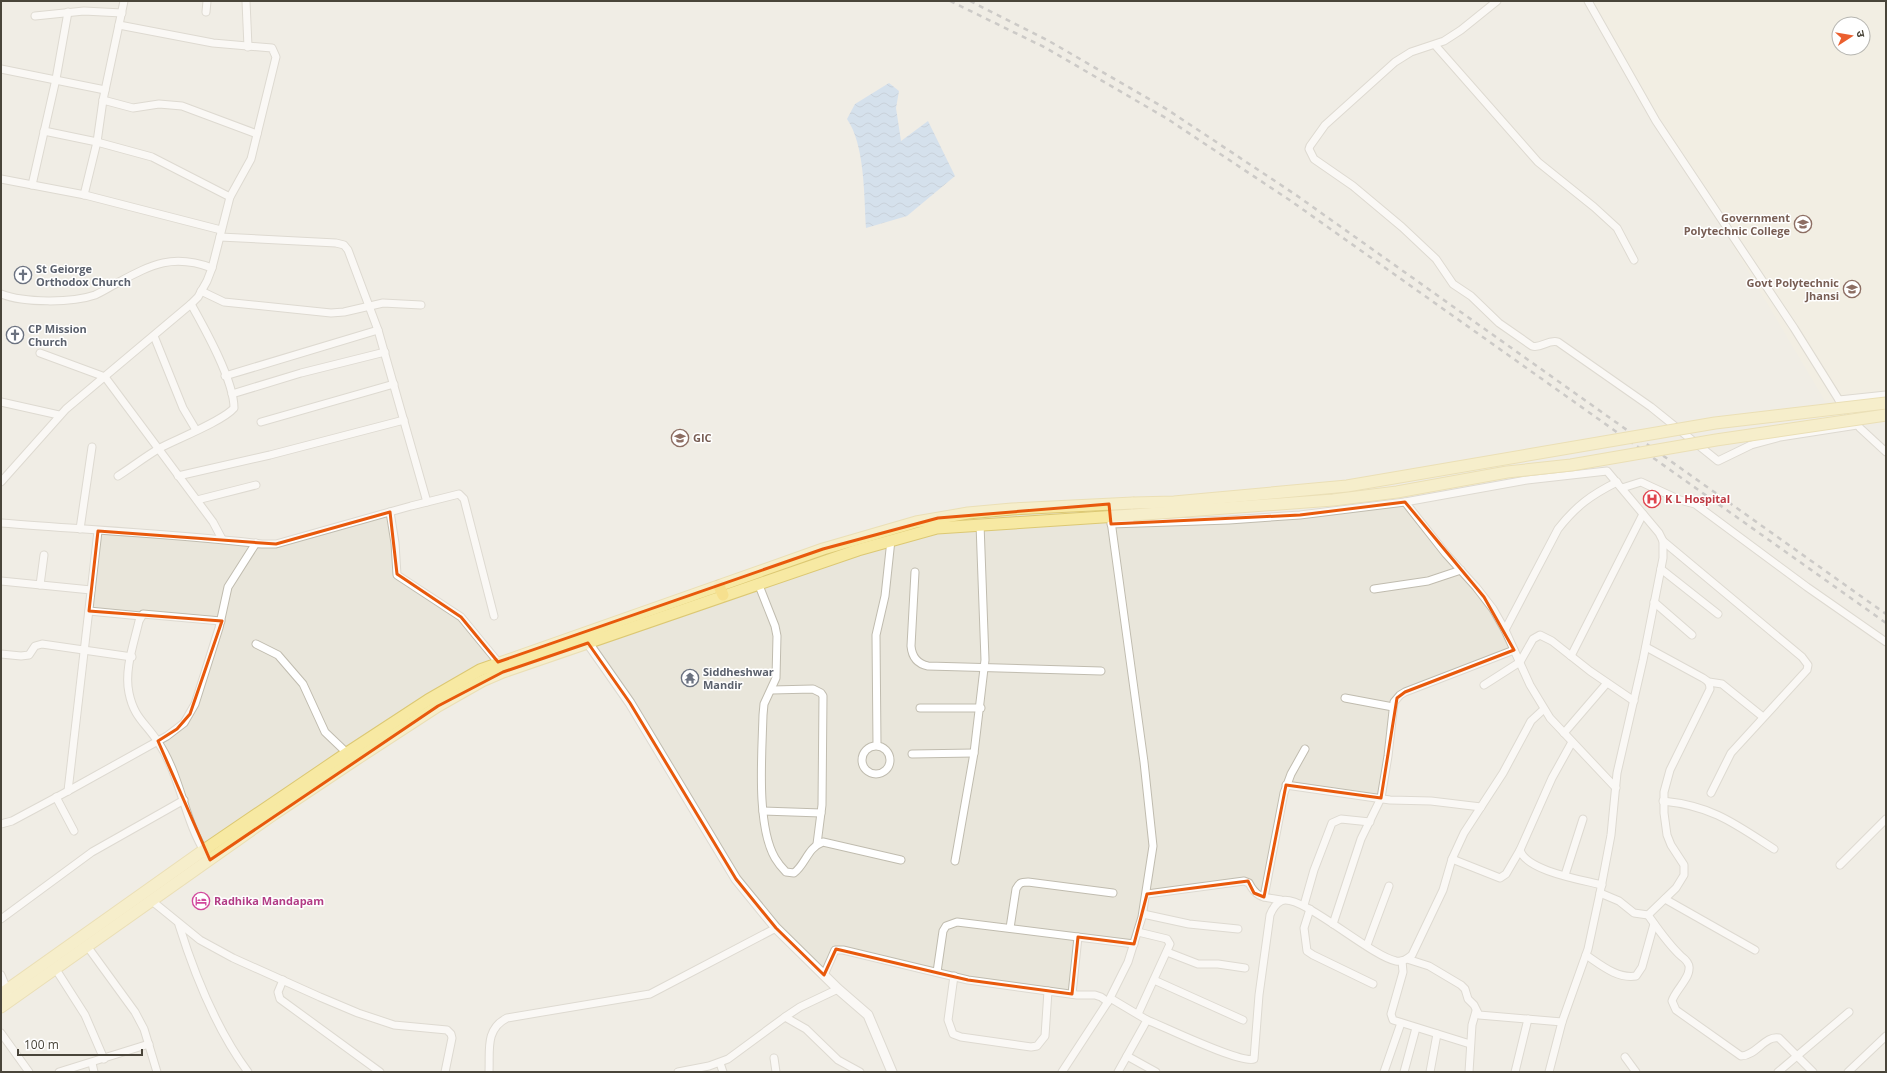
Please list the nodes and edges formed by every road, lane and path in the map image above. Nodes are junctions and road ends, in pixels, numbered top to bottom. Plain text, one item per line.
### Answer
1 (124, 1) edge
2 (207, 1) edge
3 (246, 1) edge
4 (1497, 1) edge
5 (1588, 1) edge
6 (68, 12) junction
7 (206, 12) dead end
8 (122, 13) junction
9 (35, 16) dead end
10 (119, 25) junction
11 (1435, 45) junction
12 (248, 47) junction
13 (1, 70) edge
14 (56, 79) junction
15 (105, 90) junction
16 (103, 100) junction
17 (44, 131) junction
18 (257, 134) junction
19 (97, 142) junction
20 (1, 179) edge
21 (32, 185) junction
22 (84, 195) junction
23 (230, 197) junction
24 (220, 234) junction
25 (1634, 260) dead end
26 (212, 268) junction
27 (202, 291) junction
28 (1, 294) edge
29 (192, 304) junction
30 (369, 305) junction
31 (421, 305) dead end
32 (378, 330) junction
33 (154, 336) junction
34 (385, 352) junction
35 (40, 353) dead end
36 (225, 376) junction
37 (105, 377) junction
38 (394, 384) junction
39 (232, 394) junction
40 (1886, 395) edge
41 (1839, 400) junction
42 (1, 402) edge
43 (1886, 403) edge
44 (59, 415) junction
45 (1886, 415) edge
46 (404, 420) junction
47 (261, 422) dead end
48 (1857, 425) junction
49 (196, 430) junction
50 (92, 448) dead end
51 (158, 449) junction
52 (1886, 452) edge
53 (118, 476) dead end
54 (178, 476) junction
55 (1, 482) edge
56 (1620, 485) junction
57 (256, 486) dead end
58 (197, 500) junction
59 (426, 502) junction
60 (1405, 502) junction
61 (1109, 504) junction
62 (390, 512) junction
63 (1643, 514) junction
64 (1111, 520) junction
65 (1, 523) edge
66 (980, 524) junction
67 (80, 529) junction
68 (98, 531) junction
69 (222, 539) junction
70 (892, 540) junction
71 (1663, 541) junction
72 (256, 543) junction
73 (44, 555) dead end
74 (1661, 569) junction
75 (1461, 570) junction
76 (915, 572) dead end
77 (1, 581) edge
78 (758, 583) junction
79 (40, 585) junction
80 (1374, 589) dead end
81 (91, 590) junction
82 (721, 591) junction
83 (1654, 602) junction
84 (89, 612) junction
85 (1718, 614) dead end
86 (141, 616) junction
87 (494, 616) dead end
88 (221, 620) junction
89 (1505, 630) junction
90 (1692, 635) dead end
91 (1886, 642) edge
92 (588, 643) junction
93 (256, 644) dead end
94 (1646, 647) junction
95 (84, 650) junction
96 (1514, 650) junction
97 (1, 654) edge
98 (1570, 656) junction
99 (132, 657) junction
100 (498, 662) junction
101 (1520, 662) junction
102 (984, 668) junction
103 (1101, 671) dead end
104 (1709, 682) junction
105 (1607, 683) junction
106 (1484, 685) dead end
107 (772, 690) junction
108 (1345, 698) dead end
109 (1634, 701) junction
110 (1394, 707) junction
111 (920, 708) dead end
112 (981, 708) junction
113 (1544, 709) junction
114 (1763, 717) junction
115 (1564, 733) junction
116 (158, 741) junction
117 (1572, 742) junction
118 (877, 746) junction
119 (1305, 749) dead end
120 (347, 753) junction
121 (974, 753) junction
122 (912, 754) dead end
123 (1286, 785) junction
124 (1616, 788) junction
125 (68, 791) junction
126 (1711, 793) dead end
127 (56, 797) junction
128 (1381, 798) junction
129 (184, 800) junction
130 (1663, 801) junction
131 (1481, 807) junction
132 (763, 811) junction
133 (821, 813) junction
134 (1583, 819) dead end
135 (1886, 819) edge
136 (1370, 822) junction
137 (1, 824) edge
138 (74, 830) dead end
139 (817, 844) junction
140 (1774, 849) dead end
141 (204, 850) junction
142 (1520, 850) junction
143 (1452, 859) junction
144 (210, 860) junction
145 (901, 860) dead end
146 (955, 861) dead end
147 (1840, 865) dead end
148 (1565, 875) junction
149 (1602, 885) junction
150 (1389, 886) dead end
151 (1113, 893) dead end
152 (1600, 893) junction
153 (1147, 894) junction
154 (1264, 897) junction
155 (1665, 899) junction
156 (1282, 900) junction
157 (152, 901) junction
158 (1307, 907) junction
159 (1143, 914) junction
160 (1648, 915) junction
161 (1, 919) edge
162 (179, 924) junction
163 (1333, 924) junction
164 (1654, 924) junction
165 (776, 928) junction
166 (1010, 928) junction
167 (1238, 929) dead end
168 (1138, 932) junction
169 (1078, 937) junction
170 (1134, 944) junction
171 (1367, 945) junction
172 (87, 946) junction
173 (1755, 950) dead end
174 (1167, 952) junction
175 (1586, 955) junction
176 (1405, 960) junction
177 (55, 968) junction
178 (1245, 968) dead end
179 (937, 972) junction
180 (1, 975) edge
181 (824, 975) junction
182 (954, 976) junction
183 (283, 980) junction
184 (1154, 980) junction
185 (1373, 984) dead end
186 (838, 989) junction
187 (1048, 991) junction
188 (6, 994) edge
189 (1072, 994) junction
190 (1109, 1000) junction
191 (1, 1007) edge
192 (1476, 1011) junction
193 (1849, 1012) dead end
194 (1138, 1014) junction
195 (785, 1017) junction
196 (1528, 1019) junction
197 (1147, 1020) junction
198 (1243, 1020) dead end
199 (1562, 1022) junction
200 (1401, 1023) junction
201 (1416, 1028) junction
202 (1, 1033) edge
203 (1437, 1034) junction
204 (1886, 1036) edge
205 (149, 1044) junction
206 (1470, 1044) junction
207 (1798, 1055) junction
208 (1127, 1056) junction
209 (1625, 1057) dead end
210 (774, 1058) dead end
211 (104, 1059) junction
212 (92, 1063) junction
213 (720, 1063) junction
214 (29, 1072) edge
215 (59, 1072) edge
216 (94, 1072) edge
217 (157, 1072) edge
218 (248, 1072) edge
219 (380, 1072) edge
220 (445, 1072) edge
221 (489, 1072) edge
222 (678, 1072) edge
223 (723, 1072) edge
224 (776, 1072) edge
225 (860, 1072) edge
226 (891, 1072) edge
227 (1062, 1072) edge
228 (1118, 1072) edge
229 (1156, 1072) edge
230 (1384, 1072) edge
231 (1404, 1072) edge
232 (1430, 1072) edge
233 (1469, 1072) edge
234 (1515, 1072) edge
235 (1549, 1072) edge
236 (1636, 1072) edge
237 (1778, 1072) edge
238 (1813, 1072) edge
239 (1848, 1072) edge

1 - 8 street
2 - 7 street
3 - 12 street
4 - 11 street
5 - 41 street
6 - 8 street
6 - 9 street
6 - 14 street
8 - 10 street
10 - 12 street
10 - 15 street
11 - 25 street
11 - 48 street
12 - 18 street
13 - 14 street
14 - 15 street
14 - 17 street
15 - 16 street
16 - 18 street
16 - 19 street
17 - 19 street
17 - 21 street
18 - 23 street
19 - 22 street
19 - 23 street
20 - 21 street
21 - 22 street
22 - 24 street
23 - 24 street
24 - 26 street
24 - 30 street
26 - 27 street
26 - 28 street
27 - 29 street
27 - 30 street
29 - 33 street
29 - 36 street
30 - 31 street
30 - 32 street
32 - 34 street
32 - 36 street
33 - 37 street
33 - 49 street
34 - 38 street
34 - 39 street
35 - 37 street
36 - 39 street
37 - 44 street
37 - 51 street
38 - 46 street
38 - 47 street
39 - 49 street
40 - 41 street
41 - 48 street
42 - 44 street
43 - 61 main road, bridge
44 - 55 street
45 - 64 main road, bridge
46 - 54 street
46 - 59 street
48 - 52 street
49 - 51 street
50 - 67 street
51 - 53 street
51 - 54 street
54 - 58 street
56 - 60 street
56 - 63 street
56 - 89 street
56 - 91 street
57 - 58 street
58 - 69 street
59 - 62 street
59 - 87 street
60 - 64 street
60 - 75 street
61 - 64 street
61 - 82 main road
62 - 72 street
62 - 100 street
63 - 71 street
63 - 98 street
64 - 66 main road
64 - 153 street
65 - 67 street
66 - 70 main road
66 - 102 street
67 - 68 street
68 - 69 street
68 - 81 street
69 - 72 street
70 - 78 main road
70 - 118 street
71 - 74 street
71 - 114 street
72 - 88 street
73 - 79 street
74 - 83 street
74 - 85 street
75 - 80 street
75 - 89 street
76 - 102 street
77 - 79 street
78 - 82 main road
78 - 107 street
79 - 81 street
81 - 84 street
82 - 92 main road
82 - 100 main road
83 - 90 street
83 - 94 street
84 - 86 street
84 - 95 street
86 - 88 street
86 - 99 street
88 - 116 street
89 - 96 street
92 - 144 main road
92 - 165 street
93 - 120 street
94 - 104 street
94 - 109 street
95 - 97 street
95 - 99 street
95 - 125 street
96 - 101 street
96 - 110 street
98 - 101 street
98 - 105 street
99 - 116 street
100 - 120 main road
101 - 106 street
101 - 113 street
102 - 103 street
102 - 112 street
104 - 114 street
104 - 130 street
105 - 109 street
105 - 115 street
107 - 132 street
107 - 133 street
108 - 110 street
109 - 124 street
110 - 128 street
111 - 112 street
112 - 121 street
113 - 115 street
113 - 131 street
114 - 126 street
115 - 117 street
116 - 125 street
116 - 129 street
117 - 124 street
117 - 142 street
118 - 118 street
119 - 123 street
120 - 141 main road
121 - 122 street
121 - 146 street
123 - 128 street
123 - 154 street
124 - 149 street
125 - 127 street
127 - 137 street
127 - 138 street
128 - 131 street
128 - 136 street
129 - 141 street
129 - 161 street
130 - 140 street
130 - 155 street
131 - 143 street
132 - 133 street
132 - 139 street
133 - 139 street
134 - 148 street
135 - 147 street
136 - 158 street
136 - 163 street
139 - 145 street
141 - 144 street
141 - 188 main road
142 - 143 street
142 - 148 street
143 - 176 street
144 - 157 main road
148 - 149 street
149 - 152 street
150 - 171 street
151 - 166 street
152 - 160 street
152 - 175 street
153 - 154 street
153 - 159 street
154 - 156 street
155 - 160 street
155 - 173 street
156 - 158 street
156 - 197 street
157 - 162 street
157 - 172 main road
158 - 163 street
158 - 185 street
159 - 167 street
159 - 168 street
160 - 164 street
162 - 183 street
162 - 218 street
163 - 171 street
164 - 175 street
164 - 207 street
165 - 181 street
165 - 221 street
166 - 169 street
166 - 179 street
168 - 170 street
168 - 174 street
169 - 170 street
169 - 189 street
170 - 190 street
171 - 176 street
172 - 177 main road
172 - 205 street
174 - 178 street
174 - 184 street
175 - 199 street
176 - 192 street
176 - 200 street
177 - 188 main road
177 - 211 street
179 - 181 street
179 - 182 street
180 - 188 street
181 - 186 street
182 - 187 street
182 - 187 street
183 - 219 street
183 - 220 street
184 - 194 street
184 - 198 street
186 - 195 street
186 - 226 street
187 - 189 street
188 - 191 main road
189 - 190 street
190 - 194 street
190 - 227 street
192 - 196 street
192 - 206 street
193 - 207 street
194 - 197 street
195 - 213 street
195 - 225 street
196 - 199 street
196 - 234 street
197 - 208 street
199 - 235 street
200 - 201 street
200 - 230 street
201 - 203 street
201 - 231 street
202 - 214 street
203 - 206 street
203 - 232 street
204 - 239 street
205 - 211 street
205 - 217 street
206 - 233 street
207 - 237 street
207 - 238 street
208 - 228 street
208 - 229 street
209 - 236 street
210 - 224 street
211 - 212 street
212 - 215 street
212 - 216 street
213 - 222 street
213 - 223 street

